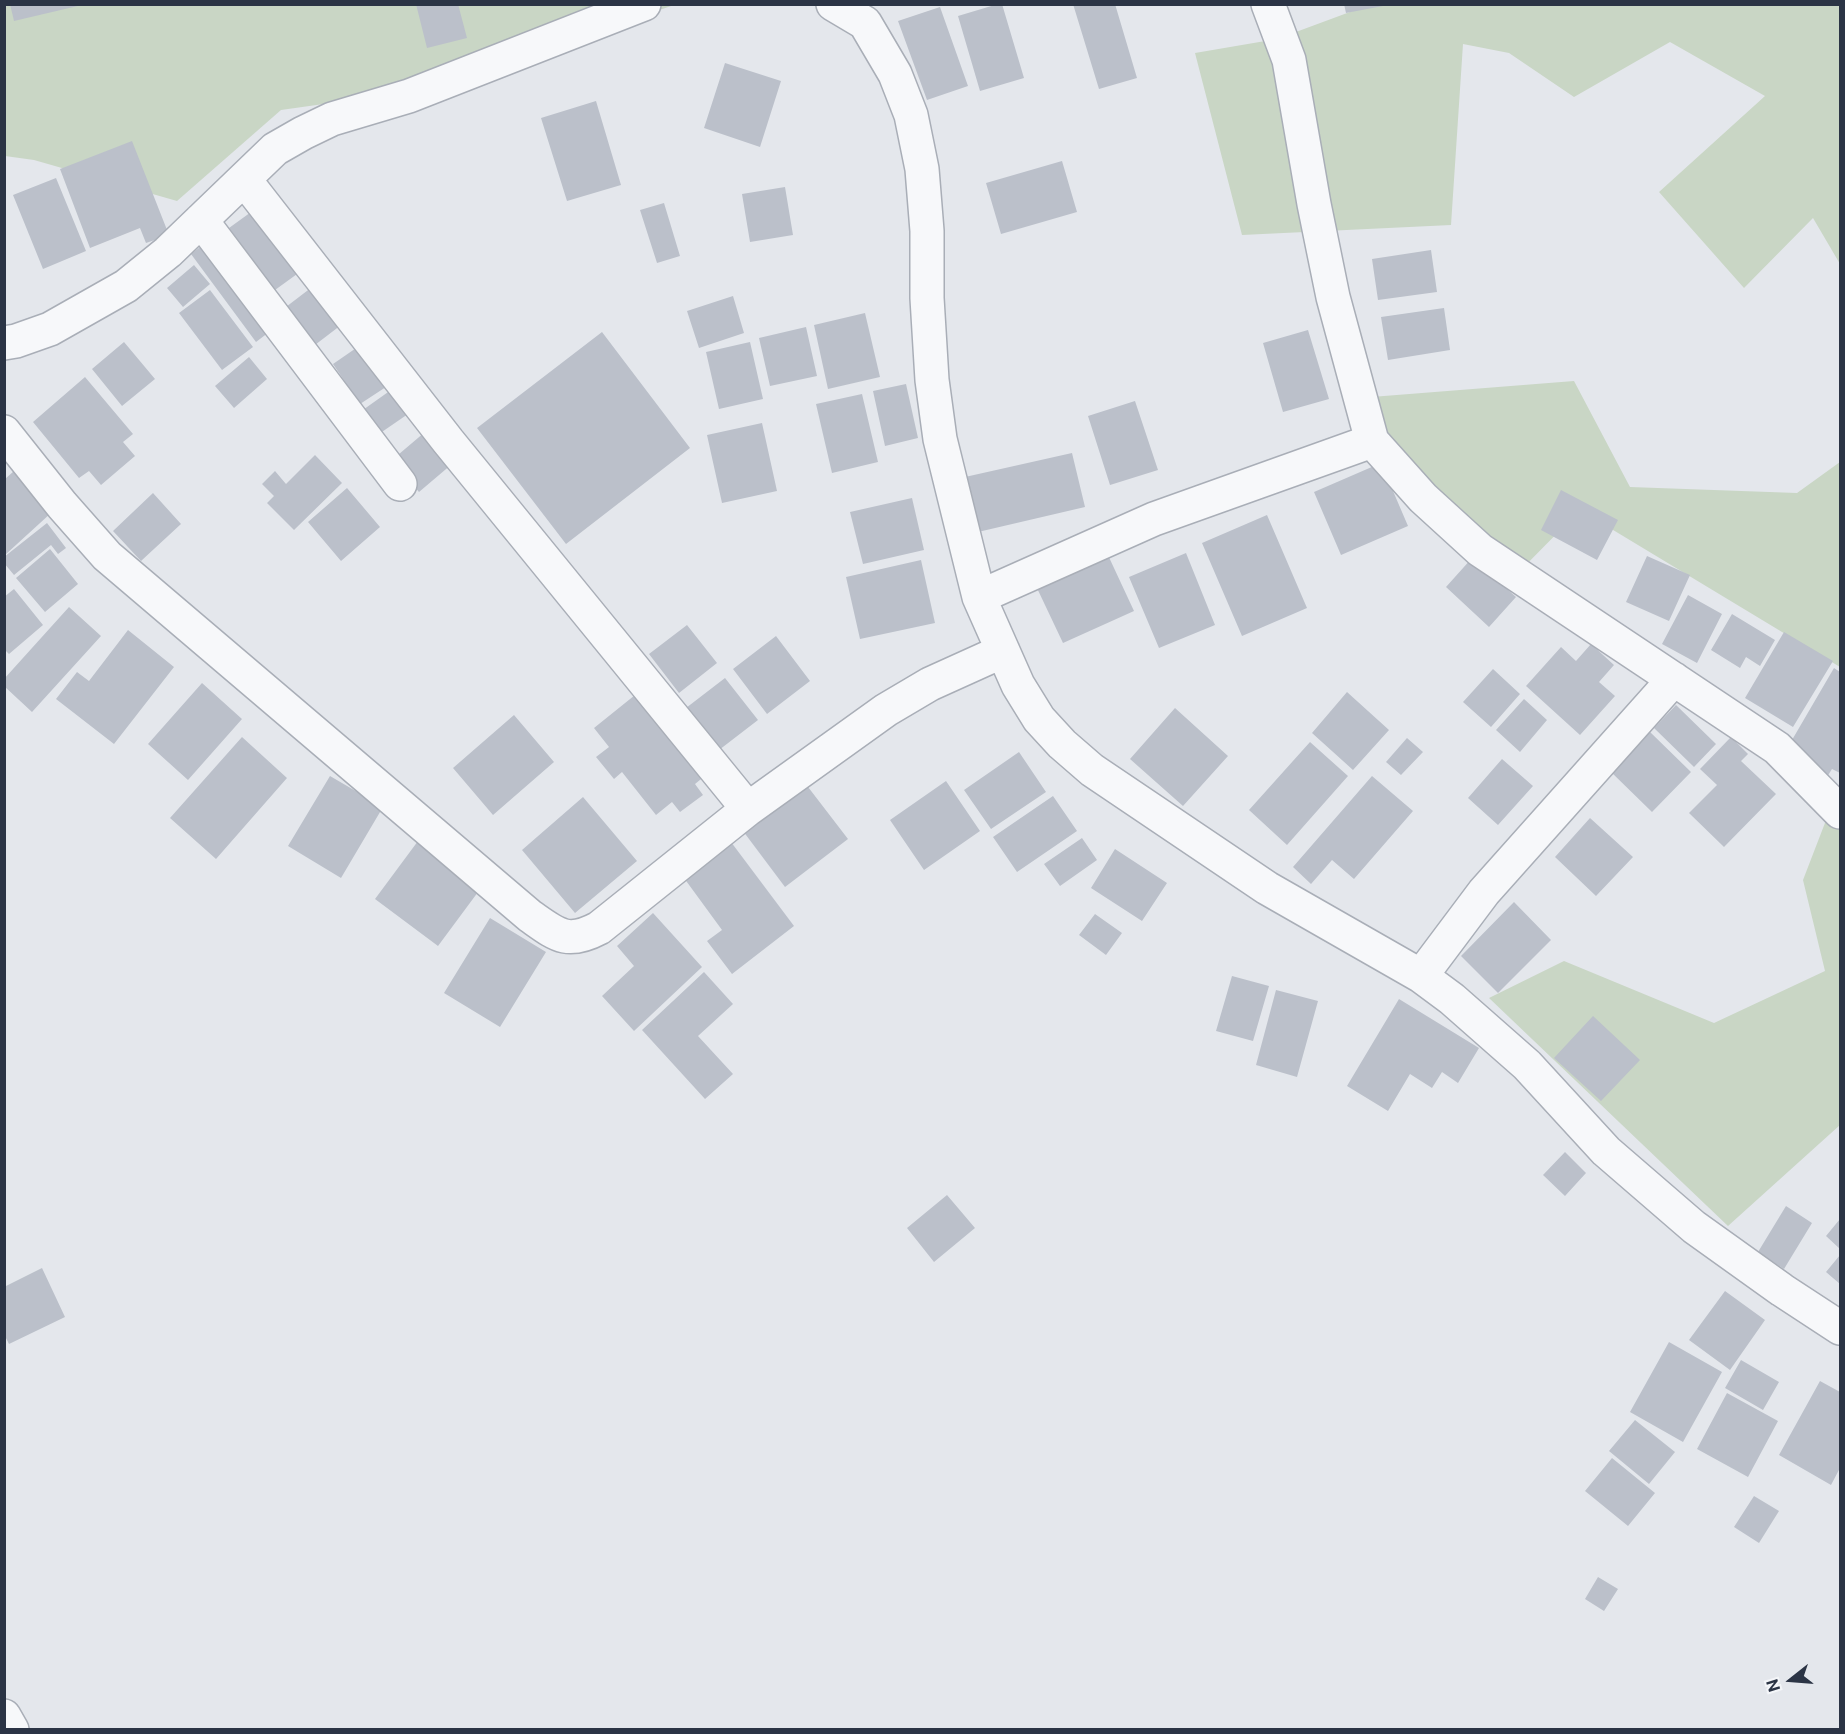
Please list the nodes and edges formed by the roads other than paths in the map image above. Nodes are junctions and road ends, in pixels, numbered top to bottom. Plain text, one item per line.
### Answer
1 (644, 4) edge
2 (833, 4) edge
3 (1268, 4) edge
4 (244, 179) junction
5 (201, 220) junction
6 (4, 343) edge
7 (4, 432) edge
8 (1372, 441) junction
9 (400, 484) dead end
10 (979, 597) junction
11 (1003, 651) junction
12 (1674, 679) junction
13 (748, 809) junction
14 (1840, 812) edge
15 (1420, 976) junction
16 (1840, 1328) edge
17 (4, 1716) edge
18 (12, 1730) edge

1 - 4 street
2 - 10 street
3 - 8 street
4 - 5 street
4 - 13 street
5 - 6 street
5 - 9 street
7 - 13 street
8 - 10 street
8 - 12 street
10 - 11 street
11 - 13 street
11 - 15 street
12 - 14 street
12 - 15 street
15 - 16 street
17 - 18 street

